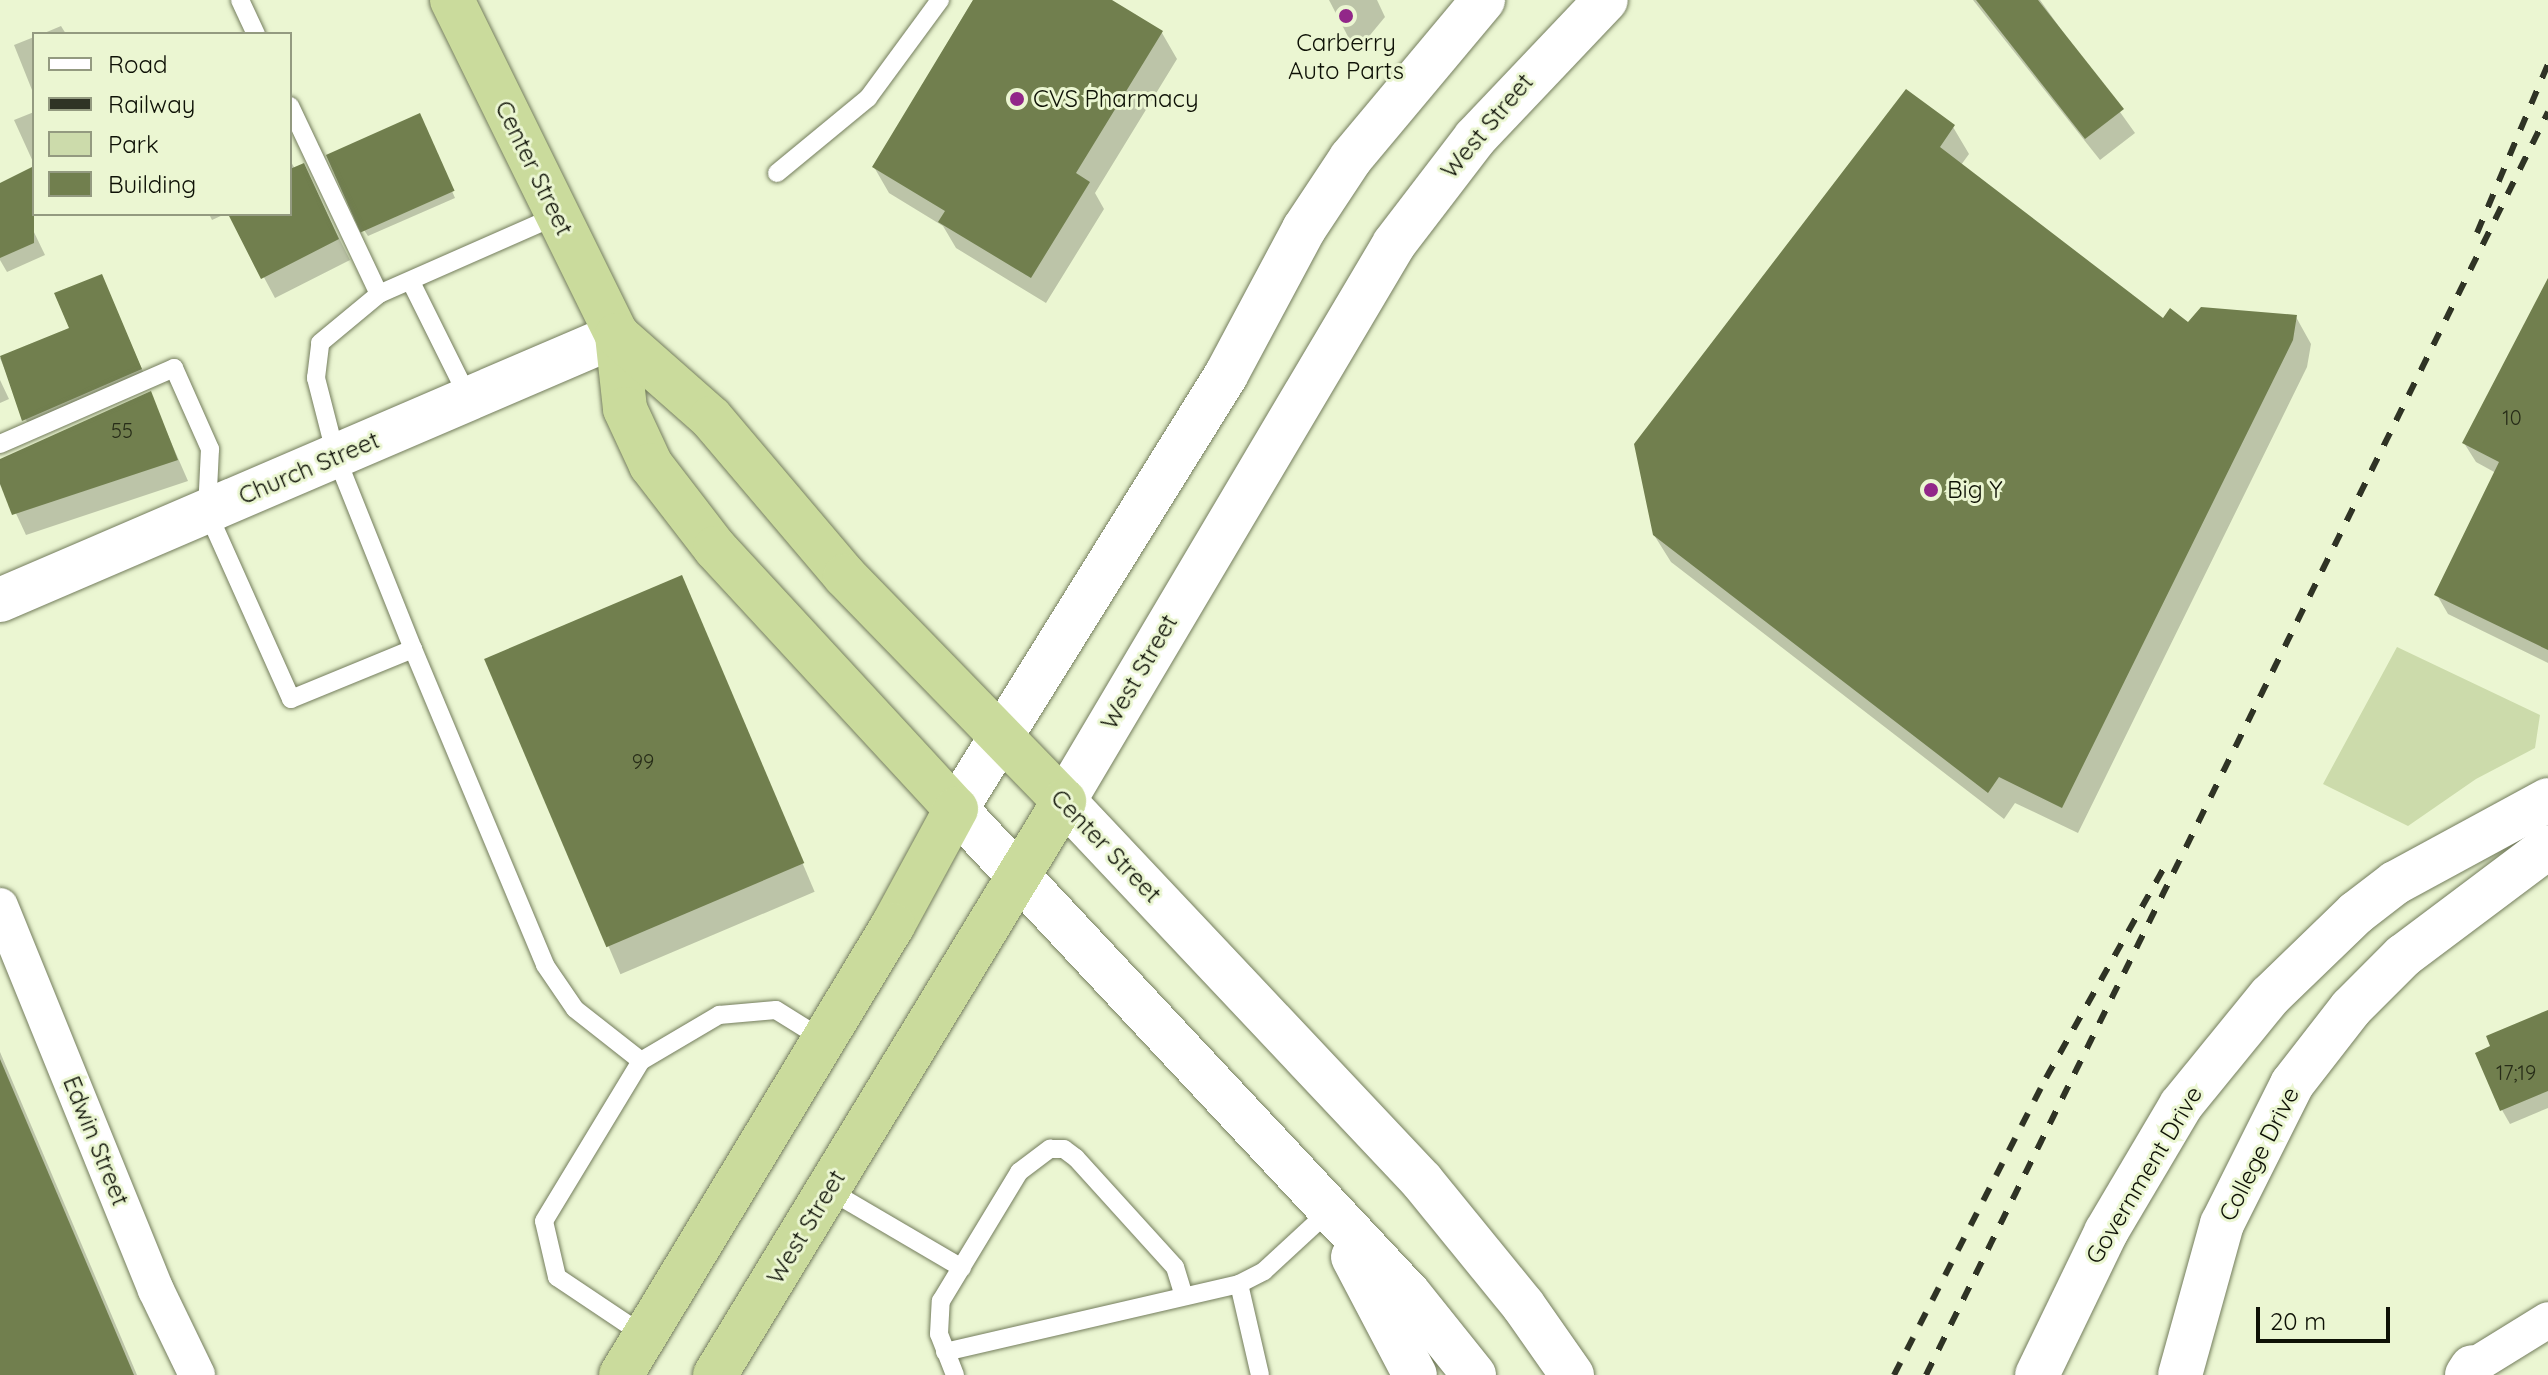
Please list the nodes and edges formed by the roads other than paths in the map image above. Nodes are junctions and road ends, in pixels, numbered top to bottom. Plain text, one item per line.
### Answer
1 (240, 0) edge
2 (452, 0) edge
3 (940, 0) edge
4 (1483, 0) edge
5 (1606, 0) edge
6 (255, 32) edge
7 (292, 110) edge
8 (777, 173) dead end
9 (558, 215) junction
10 (411, 282) junction
11 (379, 294) junction
12 (617, 335) junction
13 (469, 399) junction
14 (0, 444) edge
15 (336, 456) junction
16 (207, 511) junction
17 (0, 600) edge
18 (413, 649) junction
19 (1002, 738) junction
20 (2548, 800) edge
21 (1064, 801) junction
22 (956, 809) junction
23 (2548, 847) edge
24 (1020, 877) junction
25 (0, 906) edge
26 (824, 1040) junction
27 (641, 1061) junction
28 (829, 1190) junction
29 (1330, 1214) junction
30 (962, 1268) junction
31 (1239, 1284) junction
32 (1184, 1296) junction
33 (2548, 1320) edge
34 (645, 1336) junction
35 (945, 1352) junction
36 (2470, 1371) edge
37 (1573, 1374) edge
38 (197, 1375) edge
39 (621, 1375) edge
40 (715, 1375) edge
41 (955, 1375) edge
42 (1260, 1375) edge
43 (1415, 1375) edge
44 (1474, 1375) edge
45 (2037, 1375) edge
46 (2180, 1375) edge

1 - 6 lane
2 - 9 highway, Center Street
3 - 8 lane
4 - 19 street
5 - 21 street, West Street
7 - 11 lane
9 - 10 lane
9 - 12 highway, Center Street
10 - 11 lane
10 - 13 lane
11 - 15 lane
12 - 13 street, Church Street
12 - 19 highway, Center Street
12 - 22 highway, Center Street
13 - 15 street, Church Street
14 - 16 lane
15 - 16 street, Church Street
15 - 18 lane
16 - 17 street, Church Street
16 - 18 lane
18 - 27 lane
19 - 21 highway, Center Street
19 - 22 street
20 - 45 street, Government Drive
21 - 24 highway, West Street
21 - 37 street, Center Street
22 - 24 street, Center Street
22 - 26 highway
23 - 46 street, College Drive
24 - 28 highway, West Street
24 - 29 street, Center Street
25 - 38 street, Edwin Street
26 - 27 lane
26 - 34 highway
27 - 34 lane
28 - 30 lane
28 - 40 highway, West Street
29 - 31 lane
29 - 43 street
29 - 44 street, Center Street
30 - 32 lane
30 - 35 lane
31 - 32 lane
31 - 42 lane
32 - 35 lane
33 - 36 street
34 - 39 highway
35 - 41 lane

